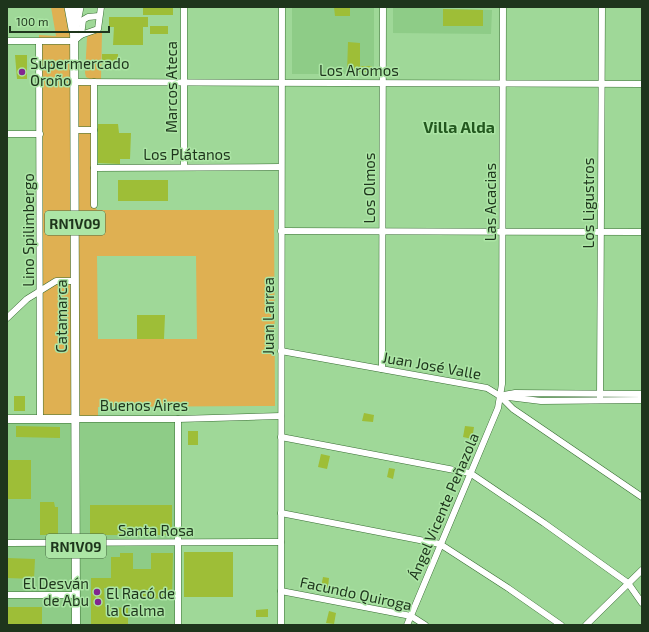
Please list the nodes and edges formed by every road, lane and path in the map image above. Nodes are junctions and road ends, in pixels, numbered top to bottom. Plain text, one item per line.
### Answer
1 (69, 7) edge
2 (74, 7) edge
3 (79, 7) edge
4 (101, 7) edge
5 (184, 7) edge
6 (282, 7) edge
7 (383, 7) edge
8 (503, 7) edge
9 (602, 7) edge
10 (99, 16) junction
11 (76, 36) junction
12 (7, 41) edge
13 (39, 42) junction
14 (75, 82) junction
15 (94, 82) junction
16 (382, 82) junction
17 (184, 83) junction
18 (281, 83) junction
19 (503, 83) junction
20 (602, 84) junction
21 (642, 84) edge
22 (75, 130) junction
23 (94, 130) junction
24 (7, 134) edge
25 (40, 134) junction
26 (184, 167) junction
27 (281, 167) junction
28 (94, 168) junction
29 (94, 205) dead end
30 (281, 231) junction
31 (382, 231) junction
32 (503, 231) junction
33 (600, 232) junction
34 (642, 232) edge
35 (75, 281) junction
36 (41, 289) junction
37 (7, 318) edge
38 (281, 351) junction
39 (382, 369) junction
40 (642, 394) edge
41 (500, 396) junction
42 (600, 397) junction
43 (642, 400) edge
44 (281, 416) junction
45 (7, 419) edge
46 (40, 419) junction
47 (76, 419) junction
48 (178, 419) junction
49 (281, 437) junction
50 (470, 473) junction
51 (642, 497) edge
52 (281, 513) junction
53 (178, 542) junction
54 (281, 542) junction
55 (7, 543) edge
56 (76, 543) junction
57 (440, 544) junction
58 (642, 570) edge
59 (628, 583) junction
60 (281, 591) junction
61 (7, 595) edge
62 (76, 595) junction
63 (642, 603) edge
64 (411, 616) junction
65 (76, 625) edge
66 (178, 625) edge
67 (281, 625) edge
68 (407, 625) edge
69 (425, 625) edge
70 (561, 625) edge
71 (586, 625) edge

1 - 11 highway
2 - 11 main road, Catamarca / RN1V09
3 - 11 highway
4 - 10 street
5 - 17 street, Marcos Ateca
6 - 18 street, Juan Larrea
7 - 16 street, Los Olmos
8 - 19 street, Las Acacias
9 - 20 street, Los Ligustros
10 - 11 street
10 - 11 street
11 - 13 street
11 - 14 main road, Catamarca / RN1V09
12 - 13 street
13 - 25 street, Lino Spilimbergo
14 - 15 street, Los Aromos
14 - 22 main road, Catamarca / RN1V09
15 - 17 street, Los Aromos
15 - 23 street
16 - 18 street, Los Aromos
16 - 19 street, Los Aromos
16 - 31 street, Los Olmos
17 - 18 street, Los Aromos
17 - 26 street, Marcos Ateca
18 - 27 street, Juan Larrea
19 - 20 street, Los Aromos
19 - 32 street, Las Acacias
20 - 21 street, Los Aromos
20 - 33 street, Los Ligustros
22 - 23 street
22 - 35 main road, Catamarca / RN1V09
23 - 28 street
24 - 25 street
25 - 36 street, Lino Spilimbergo
26 - 27 street, Los Plátanos
26 - 28 street, Los Plátanos
27 - 30 street, Juan Larrea
28 - 29 street
30 - 31 street
30 - 38 street, Juan Larrea
31 - 32 street
31 - 39 street, Los Olmos
32 - 33 street
32 - 41 street, Las Acacias
33 - 34 street
33 - 42 street, Los Ligustros
35 - 36 street
35 - 47 main road, Catamarca / RN1V09
36 - 37 street
36 - 46 street, Lino Spilimbergo
38 - 39 street, Juan José Valle
38 - 44 street, Juan Larrea
39 - 41 street, Juan José Valle
40 - 42 street
41 - 42 street
41 - 50 street, Ángel Vicente Peñazola
41 - 51 street, Juan José Valle
42 - 43 street
44 - 48 street, Buenos Aires
44 - 49 street, Juan Larrea
45 - 46 main road, Buenos Aires
46 - 47 main road, Buenos Aires
47 - 48 street, Buenos Aires
47 - 56 main road, Catamarca / RN1V09
48 - 53 street
49 - 50 street
49 - 52 street, Juan Larrea
50 - 57 street, Ángel Vicente Peñazola
50 - 59 street
52 - 54 street, Juan Larrea
52 - 57 street
53 - 54 street, Santa Rosa
53 - 56 street, Santa Rosa
53 - 66 street
54 - 60 street, Juan Larrea
55 - 56 street, Santa Rosa
56 - 62 main road, Catamarca / RN1V09
57 - 64 street, Ángel Vicente Peñazola
57 - 70 street
58 - 59 street
59 - 63 street
59 - 71 street
60 - 64 street, Facundo Quiroga
60 - 67 street, Juan Larrea
61 - 62 street
62 - 65 main road, Catamarca / RN1V09
64 - 68 street, Ángel Vicente Peñazola
64 - 69 street, Facundo Quiroga

